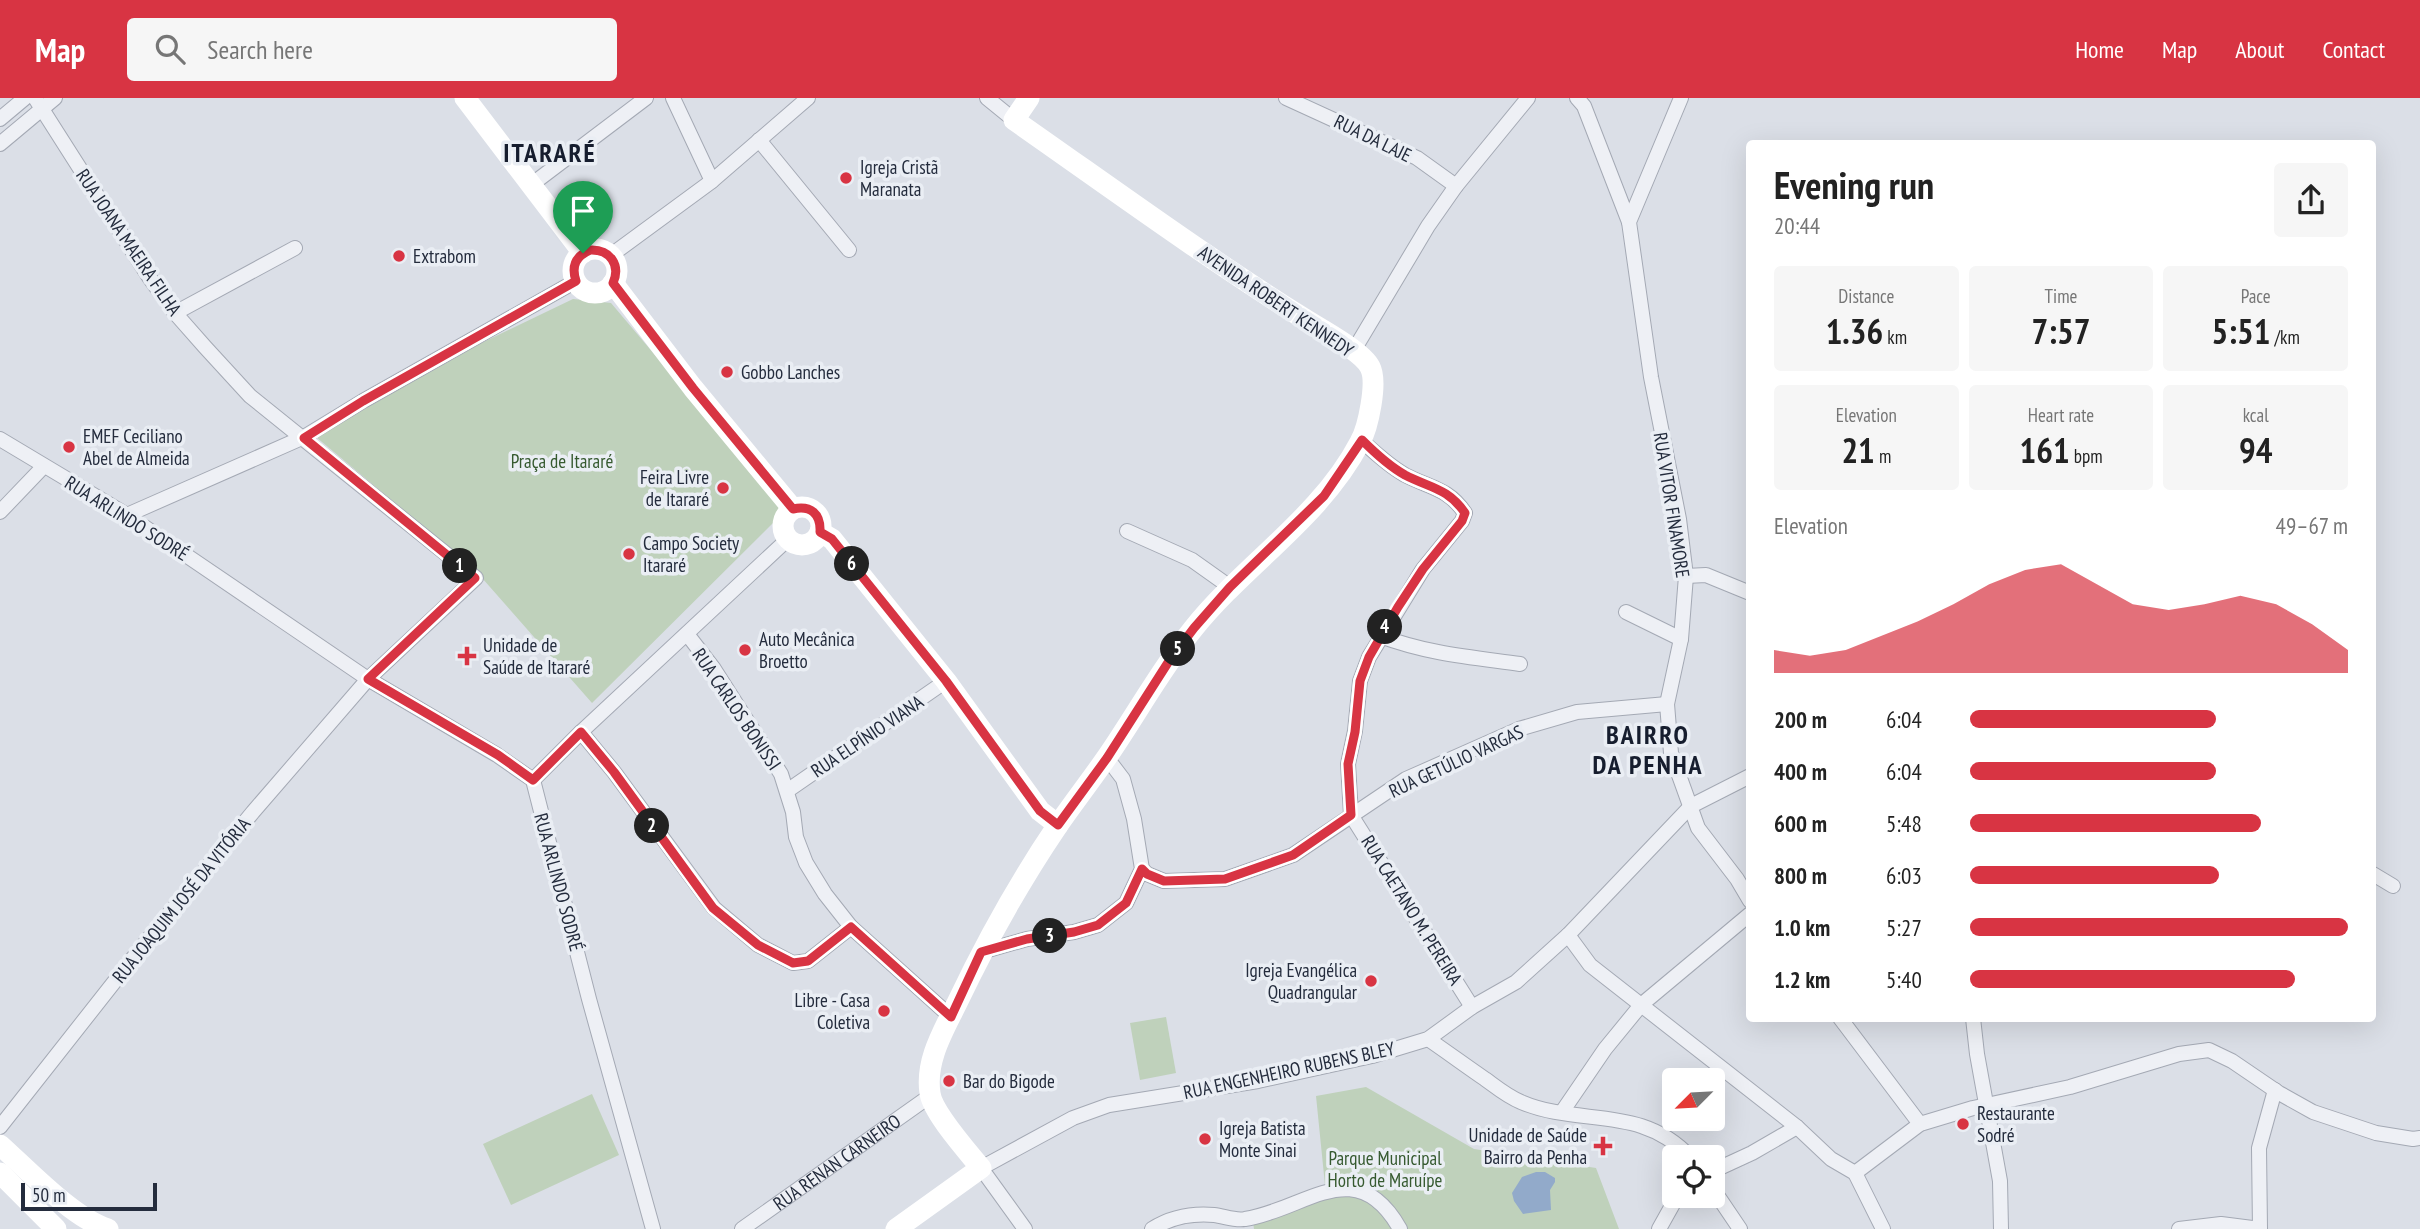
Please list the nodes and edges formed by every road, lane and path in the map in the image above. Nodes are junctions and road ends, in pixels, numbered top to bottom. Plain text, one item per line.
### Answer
1 (25, 98) edge
2 (55, 98) edge
3 (465, 98) edge
4 (646, 98) edge
5 (673, 98) edge
6 (808, 98) edge
7 (987, 98) edge
8 (1029, 98) edge
9 (1286, 98) edge
10 (1528, 98) edge
11 (1577, 98) edge
12 (1681, 98) edge
13 (38, 104) edge
14 (0, 119) edge
15 (1014, 120) junction
16 (759, 140) junction
17 (0, 144) edge
18 (712, 181) junction
19 (531, 185) junction
20 (1456, 186) junction
21 (1629, 222) junction
22 (295, 248) dead end
23 (849, 250) dead end
24 (583, 253) junction
25 (610, 256) junction
26 (576, 281) junction
27 (613, 283) junction
28 (175, 313) junction
29 (1354, 350) junction
30 (304, 438) junction
31 (0, 439) edge
32 (1362, 440) junction
33 (44, 466) junction
34 (793, 509) junction
35 (0, 512) edge
36 (127, 515) junction
37 (1127, 531) dead end
38 (820, 532) junction
39 (788, 539) junction
40 (1686, 576) junction
41 (1230, 587) junction
42 (1746, 591) edge
43 (1626, 612) dead end
44 (687, 634) junction
45 (1380, 636) junction
46 (1681, 639) junction
47 (1520, 664) dead end
48 (368, 679) junction
49 (946, 681) junction
50 (1667, 704) junction
51 (581, 732) junction
52 (1107, 758) junction
53 (1746, 778) edge
54 (533, 780) junction
55 (787, 791) junction
56 (1691, 806) junction
57 (1351, 815) junction
58 (1058, 825) junction
59 (1142, 869) junction
60 (1746, 873) edge
61 (2376, 876) edge
62 (1737, 880) junction
63 (2393, 886) dead end
64 (1746, 895) edge
65 (1746, 917) edge
66 (851, 927) junction
67 (1568, 935) junction
68 (981, 952) junction
69 (1641, 1005) junction
70 (1472, 1007) junction
71 (951, 1017) junction
72 (1843, 1022) edge
73 (1973, 1022) edge
74 (1428, 1039) junction
75 (2275, 1090) junction
76 (930, 1096) junction
77 (1987, 1105) junction
78 (1562, 1112) junction
79 (1916, 1120) junction
80 (0, 1127) edge
81 (1797, 1127) junction
82 (2420, 1138) edge
83 (0, 1145) edge
84 (1678, 1145) edge
85 (1725, 1165) edge
86 (981, 1168) junction
87 (0, 1173) edge
88 (1855, 1173) junction
89 (1725, 1207) edge
90 (1671, 1208) edge
91 (73, 1209) junction
92 (55, 1229) edge
93 (108, 1229) edge
94 (653, 1229) edge
95 (742, 1229) edge
96 (896, 1229) edge
97 (1025, 1229) edge
98 (1152, 1229) edge
99 (1400, 1229) edge
100 (1659, 1229) edge
101 (1740, 1229) edge
102 (1883, 1229) edge
103 (2001, 1229) edge
104 (2179, 1229) edge
105 (2260, 1229) edge

1 - 14 street
2 - 13 street
3 - 19 street
4 - 19 street
5 - 18 street
6 - 16 street
7 - 15 street
8 - 15 street
9 - 20 street, RUA DA LAJE
10 - 20 street
11 - 21 street, RUA VITOR FINAMORE
12 - 21 street
13 - 17 street
13 - 28 street, RUA JOANA MAEIRA FILHA
15 - 29 street, AVENIDA ROBERT KENNEDY
16 - 18 street
16 - 23 street
18 - 25 street
19 - 24 street
20 - 29 street
21 - 40 street, RUA VITOR FINAMORE
22 - 28 street
24 - 25 street
24 - 26 street
25 - 27 street
26 - 27 street
26 - 30 street
27 - 34 street
28 - 30 street, RUA JOANA MAEIRA FILHA
29 - 32 street, AVENIDA ROBERT KENNEDY
30 - 36 street
30 - 48 street, RUA JOANA MAEIRA FILHA
31 - 33 street, RUA ARLINDO SODRÉ
32 - 41 street, AVENIDA ROBERT KENNEDY
32 - 45 street, RUA CAETANO M. PEREIRA
33 - 35 street
33 - 36 street, RUA ARLINDO SODRÉ
34 - 38 street
34 - 39 street
36 - 48 street, RUA ARLINDO SODRÉ
37 - 41 street
38 - 39 street
38 - 49 street
39 - 44 street
40 - 42 street
40 - 46 street, RUA VITOR FINAMORE
41 - 52 street, AVENIDA ROBERT KENNEDY
43 - 46 street
44 - 51 street
44 - 55 street, RUA CARLOS BONISSI
45 - 47 street
45 - 57 street, RUA CAETANO M. PEREIRA
46 - 50 street, RUA VITOR FINAMORE
48 - 54 street, RUA ARLINDO SODRÉ
48 - 80 street, RUA JOAQUIM JOSÉ DA VITÓRIA
49 - 55 street, RUA ELPÍNIO VIANA
49 - 58 street
50 - 56 street, RUA VITOR FINAMORE
50 - 57 street, RUA GETÚLIO VARGAS
51 - 54 street
51 - 66 street
52 - 58 street, AVENIDA ROBERT KENNEDY
52 - 59 street
53 - 56 street, RUA ENGENHEIRO RUBENS BLEY
54 - 94 street, RUA ARLINDO SODRÉ
55 - 66 street, RUA CARLOS BONISSI
56 - 62 street, RUA VITOR FINAMORE
56 - 67 street, RUA ENGENHEIRO RUBENS BLEY
57 - 59 street, RUA GETÚLIO VARGAS
57 - 70 street, RUA CAETANO M. PEREIRA
58 - 68 street, AVENIDA ROBERT KENNEDY
59 - 68 street
60 - 62 street
61 - 63 street
62 - 64 street, RUA VITOR FINAMORE
65 - 69 street
66 - 71 street, RUA CARLOS BONISSI
67 - 69 street
67 - 70 street, RUA ENGENHEIRO RUBENS BLEY
68 - 71 street, AVENIDA ROBERT KENNEDY
69 - 78 street
69 - 81 street
70 - 74 street, RUA ENGENHEIRO RUBENS BLEY
71 - 76 street, AVENIDA ROBERT KENNEDY
72 - 79 street
73 - 77 street
74 - 78 street
74 - 86 street, RUA ENGENHEIRO RUBENS BLEY
75 - 77 street
75 - 82 street
75 - 105 street
76 - 86 street
76 - 95 street, RUA RENAN CARNEIRO
77 - 79 street
77 - 103 street
78 - 84 street
79 - 88 street
81 - 85 street
81 - 88 street
83 - 91 street
86 - 96 street
86 - 97 street
87 - 92 street
88 - 102 street
89 - 101 street
90 - 100 street
91 - 92 street
91 - 93 street
98 - 99 street
104 - 105 street

